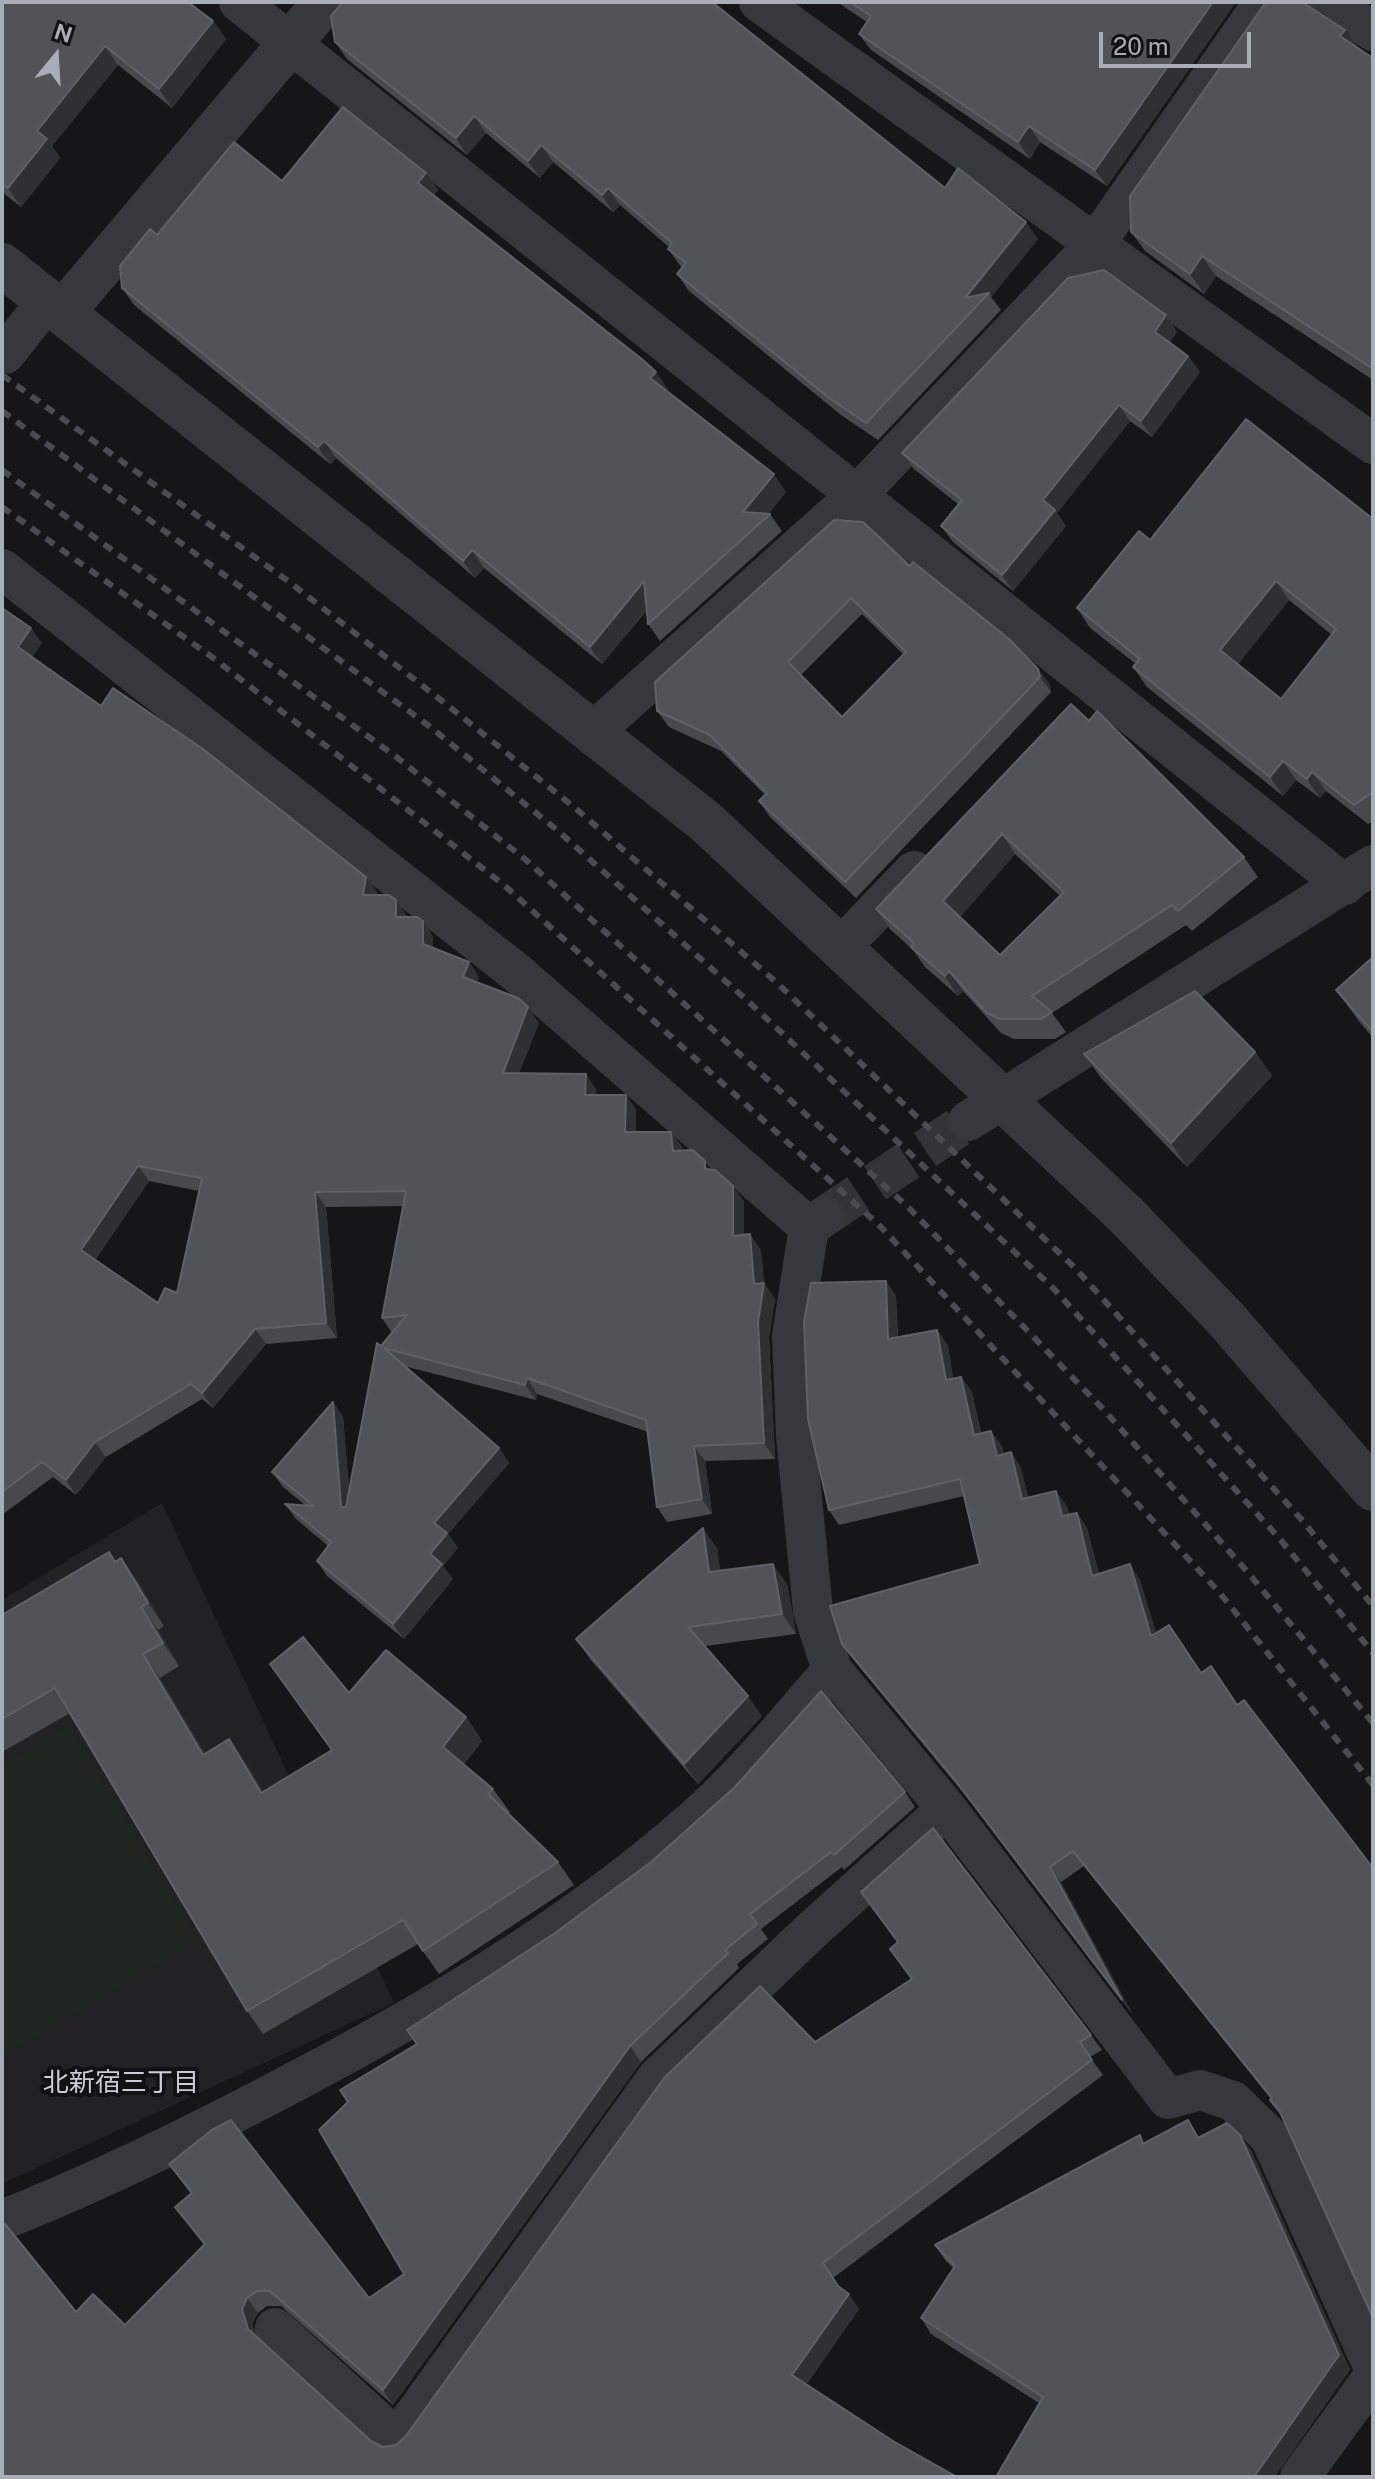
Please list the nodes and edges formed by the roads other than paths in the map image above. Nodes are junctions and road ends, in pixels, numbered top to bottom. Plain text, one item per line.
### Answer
1 (239, 2) edge
2 (325, 2) edge
3 (759, 2) edge
4 (1264, 2) edge
5 (1328, 2) edge
6 (1373, 31) edge
7 (291, 43) junction
8 (1095, 244) junction
9 (2, 265) edge
10 (55, 306) junction
11 (5, 354) dead end
12 (1373, 444) edge
13 (858, 494) junction
14 (2, 569) edge
15 (593, 732) junction
16 (940, 844) edge
17 (1359, 875) edge
18 (841, 947) junction
19 (984, 1109) junction
20 (1373, 1489) edge
21 (832, 1670) junction
22 (947, 1809) junction
23 (2, 2220) edge
24 (275, 2328) dead end
25 (1373, 2366) edge
26 (1373, 2377) edge
27 (1300, 2477) edge

1 - 7 street
2 - 7 street
3 - 8 street
4 - 8 street
5 - 6 street
7 - 10 street
7 - 13 street
8 - 12 street
8 - 13 street
9 - 10 street
10 - 11 street
10 - 15 street
13 - 15 street
13 - 17 street
14 - 21 street
15 - 18 street
16 - 18 street
17 - 19 street
18 - 19 street
19 - 20 street
21 - 22 street
21 - 23 street
22 - 24 street
22 - 25 street
26 - 27 street

